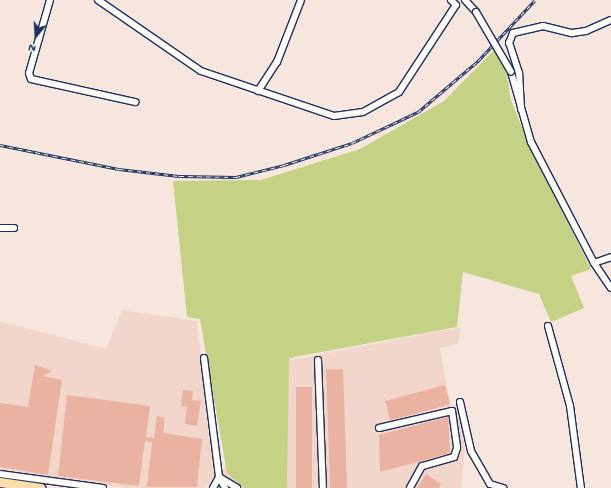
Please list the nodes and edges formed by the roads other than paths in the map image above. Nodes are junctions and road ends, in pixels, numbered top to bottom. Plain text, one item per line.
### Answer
1 (50, 0) edge
2 (98, 0) edge
3 (301, 0) edge
4 (451, 0) edge
5 (465, 0) edge
6 (611, 20) edge
7 (258, 92) junction
8 (135, 102) dead end
9 (521, 116) junction
10 (0, 228) edge
11 (14, 228) dead end
12 (611, 257) edge
13 (594, 263) junction
14 (611, 288) edge
15 (548, 326) dead end
16 (204, 358) dead end
17 (318, 360) dead end
18 (460, 402) dead end
19 (379, 428) dead end
20 (0, 474) edge
21 (219, 477) junction
22 (0, 482) edge
23 (53, 482) junction
24 (41, 488) edge
25 (75, 488) edge
26 (103, 488) edge
27 (213, 488) edge
28 (225, 488) edge
29 (237, 488) edge
30 (323, 488) edge
31 (410, 488) edge
32 (502, 488) edge
33 (581, 488) edge

1 - 8 street
2 - 7 street
3 - 7 street
4 - 7 street
5 - 9 street, bridge
6 - 9 street
9 - 13 street
10 - 11 street
12 - 13 street
13 - 14 street
15 - 33 street
16 - 21 street
17 - 30 street
18 - 32 street
19 - 31 street
20 - 23 street
21 - 27 street
21 - 28 street
21 - 29 street
22 - 24 highway
23 - 25 street
23 - 26 street

